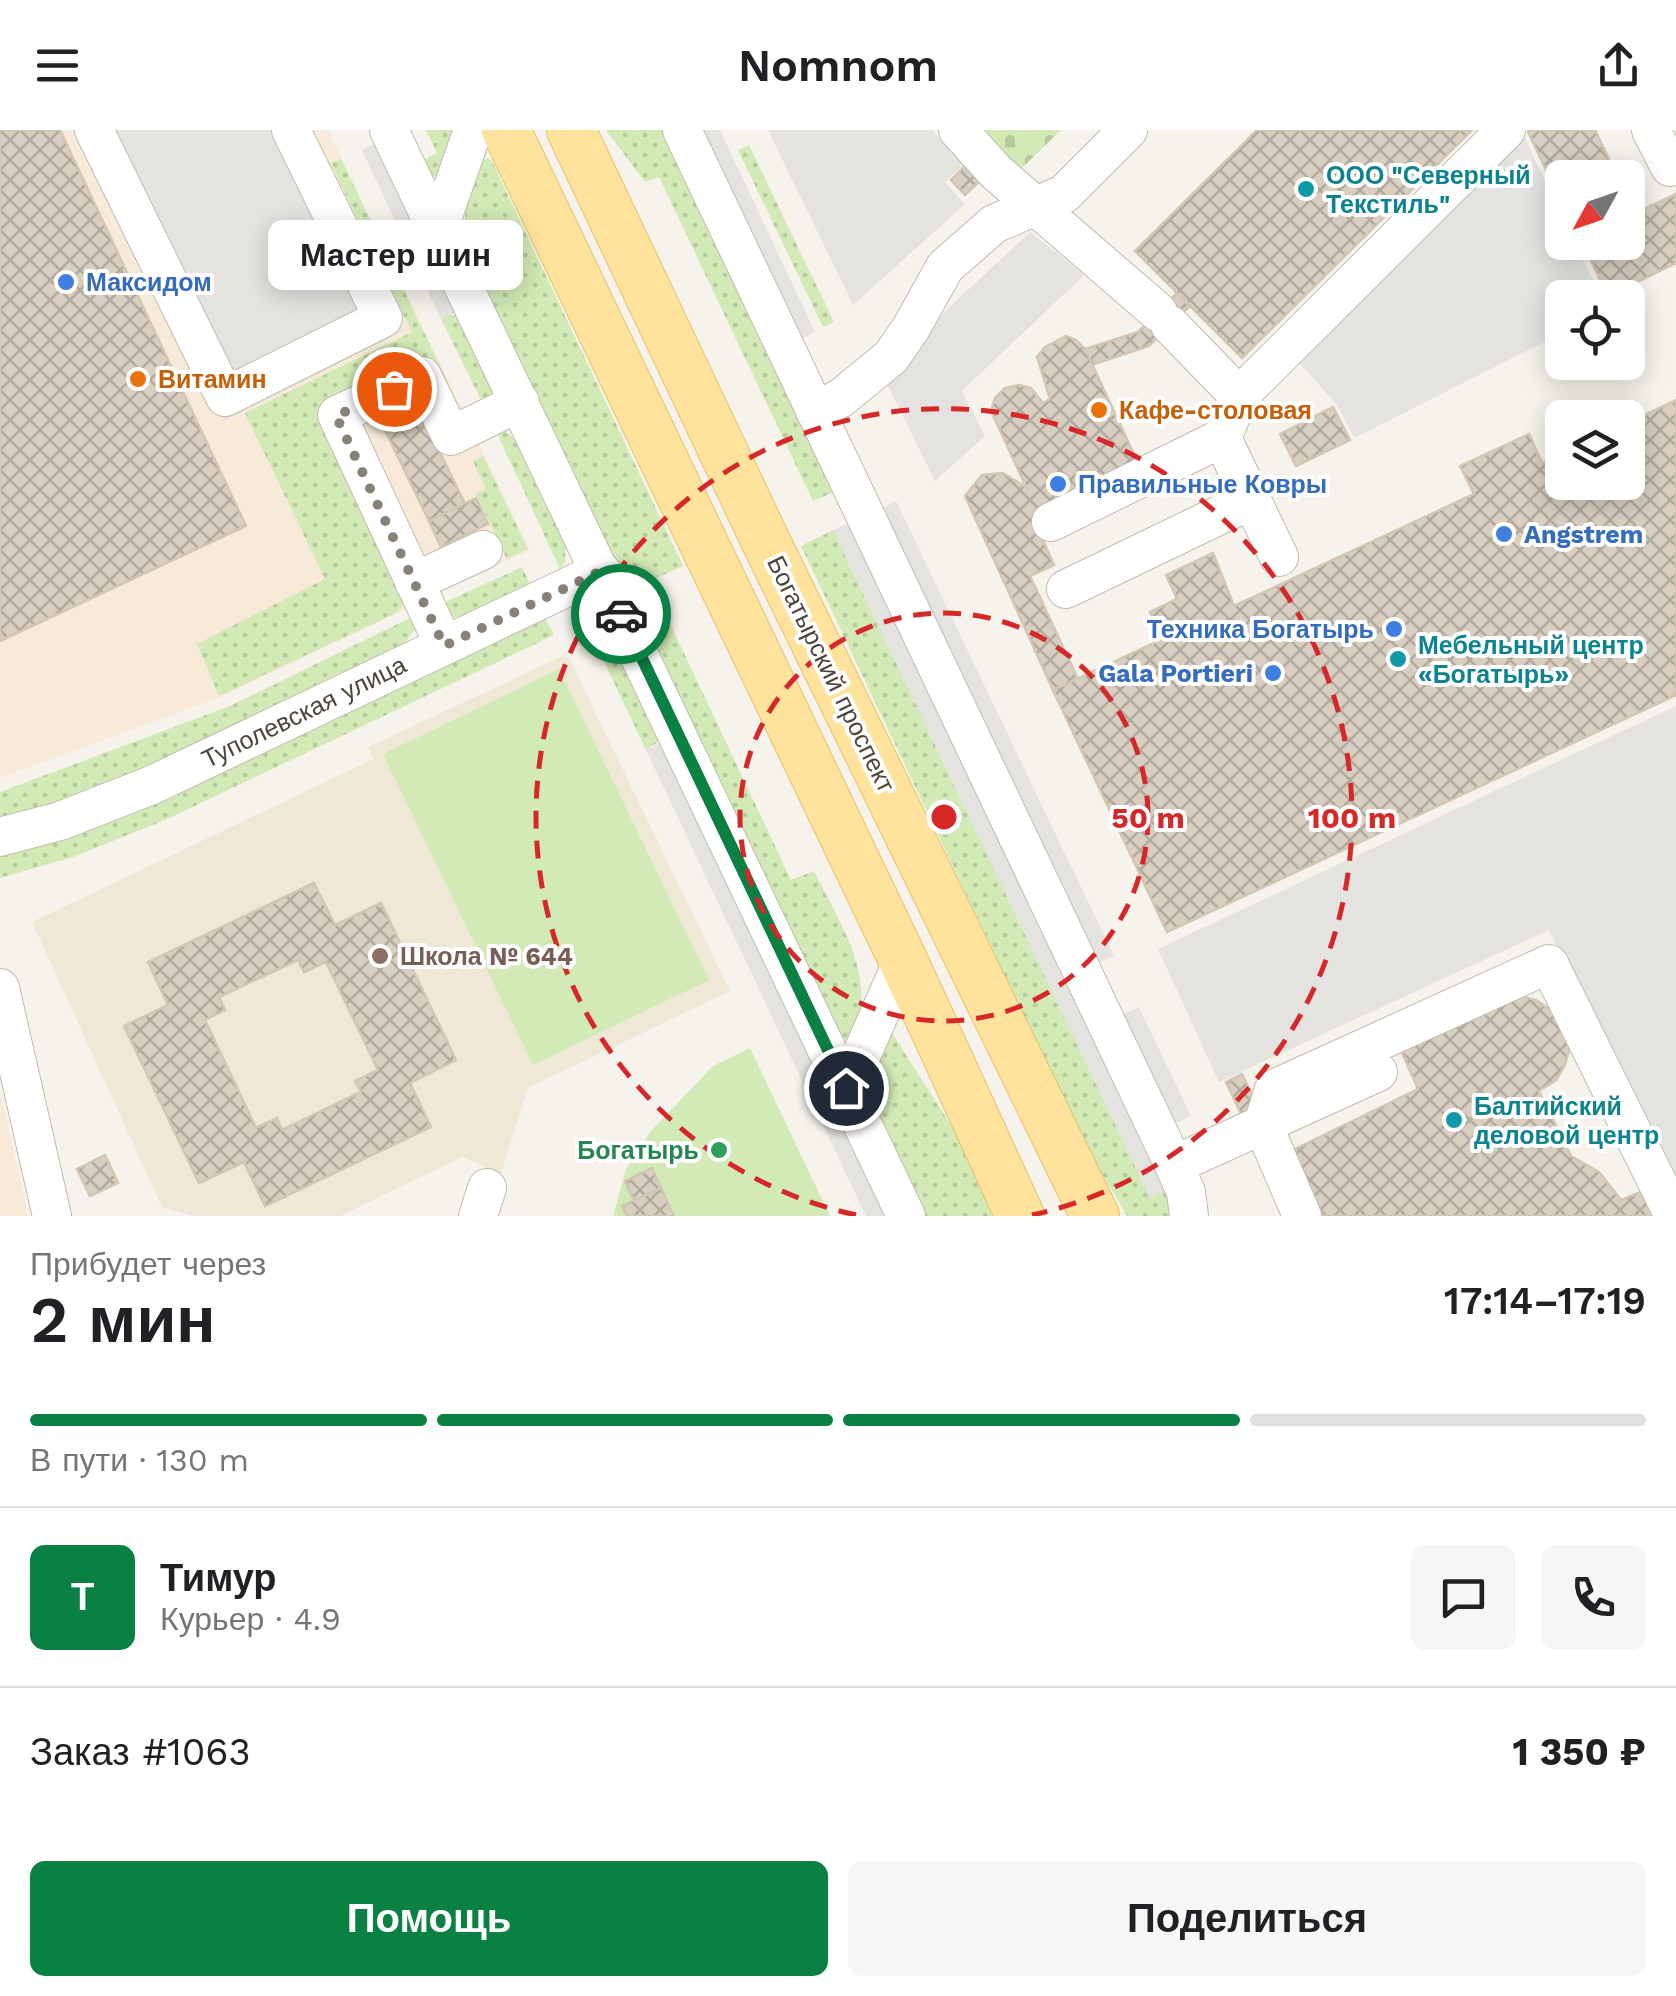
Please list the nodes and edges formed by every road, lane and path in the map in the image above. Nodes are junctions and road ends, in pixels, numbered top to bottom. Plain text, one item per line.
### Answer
1 (94, 130) edge
2 (389, 130) edge
3 (473, 130) edge
4 (506, 130) edge
5 (571, 130) edge
6 (682, 130) edge
7 (958, 130) edge
8 (1128, 130) edge
9 (1506, 130) edge
10 (1651, 130) edge
11 (300, 133) edge
12 (1676, 164) edge
13 (1035, 206) junction
14 (438, 230) junction
15 (1239, 396) junction
16 (520, 402) junction
17 (815, 410) junction
18 (1222, 438) junction
19 (1251, 500) junction
20 (1051, 522) dead end
21 (483, 550) dead end
22 (1279, 557) dead end
23 (601, 571) junction
24 (414, 582) junction
25 (1066, 589) dead end
26 (444, 646) junction
27 (0, 838) edge
28 (903, 960) junction
29 (0, 988) edge
30 (1378, 1072) dead end
31 (846, 1088) junction
32 (1263, 1125) junction
33 (1174, 1165) junction
34 (52, 1216) edge
35 (906, 1216) edge
36 (1020, 1216) edge
37 (1095, 1216) edge
38 (1189, 1216) edge
39 (1302, 1216) edge
40 (1674, 1216) edge

1 - 11 street
2 - 14 street
3 - 14 street
4 - 28 main road
5 - 37 main road, Богатырский проспект
6 - 17 street
7 - 13 street
8 - 13 street
9 - 15 street
10 - 12 street
13 - 15 street
13 - 17 street
14 - 16 street
15 - 18 street
16 - 23 street
16 - 24 street
17 - 33 street
18 - 19 street
18 - 20 street
19 - 22 street
19 - 25 street
21 - 24 street
23 - 26 street, Туполевская улица
23 - 31 street
24 - 26 street
26 - 27 street, Туполевская улица
28 - 31 street
28 - 36 main road
29 - 34 street
30 - 32 street
31 - 35 street
32 - 33 street
32 - 39 street
32 - 40 street
33 - 38 street

